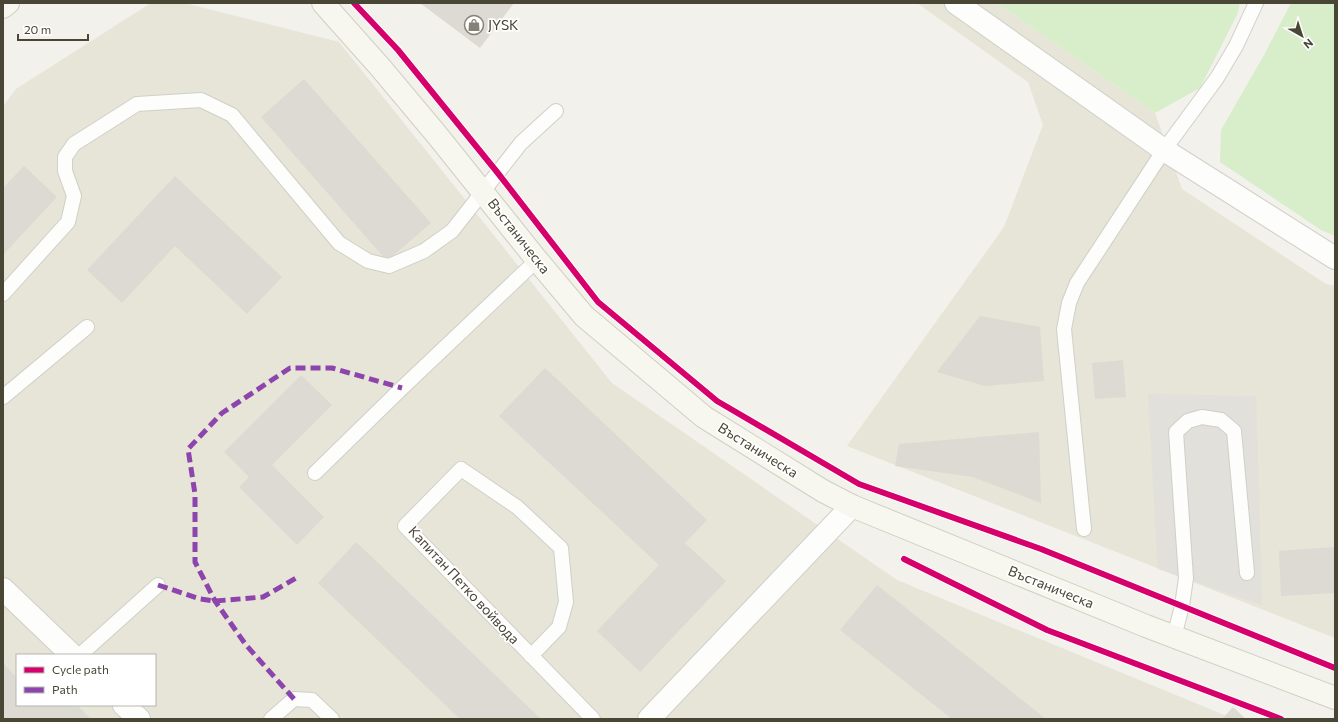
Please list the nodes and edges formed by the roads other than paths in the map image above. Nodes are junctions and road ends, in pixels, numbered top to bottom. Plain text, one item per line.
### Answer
1 (8, 3) edge
2 (323, 3) edge
3 (956, 3) edge
4 (1256, 3) edge
5 (3, 7) edge
6 (556, 111) dead end
7 (1164, 150) junction
8 (482, 191) junction
9 (1335, 258) edge
10 (537, 260) junction
11 (3, 294) edge
12 (87, 327) dead end
13 (3, 397) edge
14 (316, 473) dead end
15 (852, 506) junction
16 (1084, 529) dead end
17 (1247, 573) dead end
18 (158, 585) dead end
19 (3, 589) edge
20 (1174, 637) junction
21 (71, 654) edge
22 (81, 654) edge
23 (531, 656) junction
24 (1335, 698) edge
25 (125, 706) edge
26 (139, 719) edge
27 (272, 719) edge
28 (332, 719) edge
29 (592, 719) edge
30 (649, 719) edge

1 - 5 main road
2 - 8 main road, Въстаническа
3 - 7 street
4 - 7 lane
6 - 8 lane
7 - 9 street
7 - 16 lane
8 - 10 main road, Въстаническа
8 - 11 lane
10 - 14 lane
10 - 15 main road, Въстаническа
12 - 13 lane
15 - 20 main road, Въстаническа
15 - 30 street
17 - 20 lane
18 - 22 lane
19 - 21 street
20 - 24 main road, Въстаническа
23 - 23 lane, Капитан Петко войвода
23 - 29 lane, Капитан Петко войвода
25 - 26 street
27 - 28 lane

